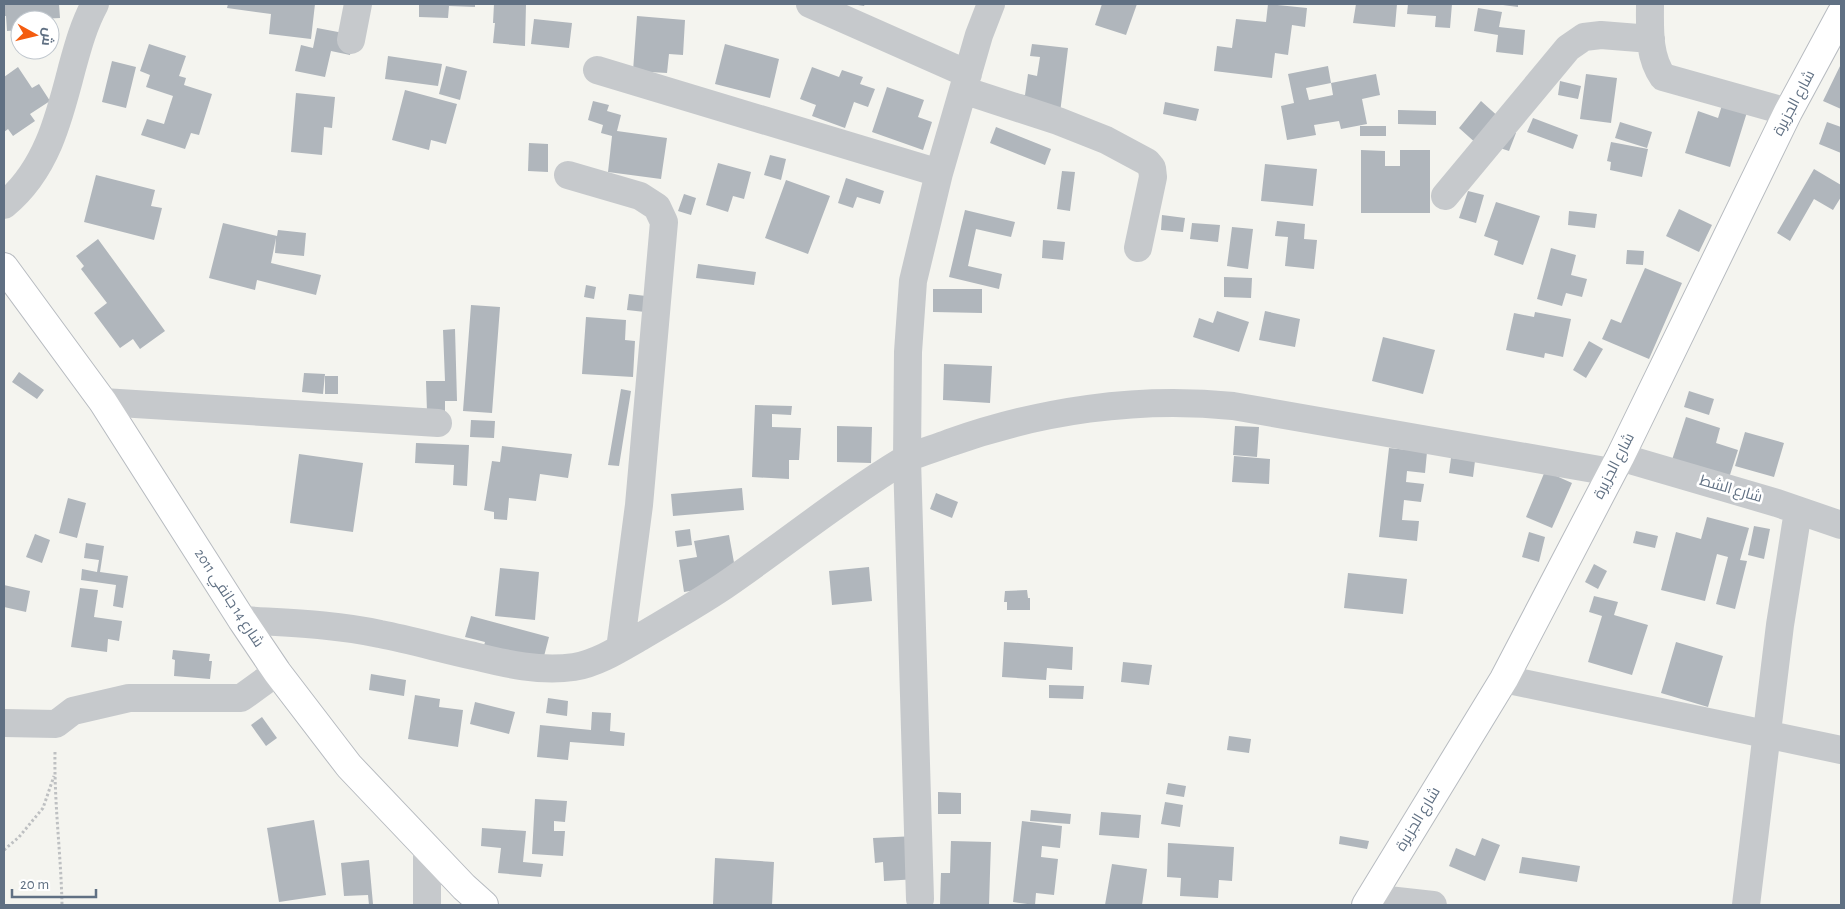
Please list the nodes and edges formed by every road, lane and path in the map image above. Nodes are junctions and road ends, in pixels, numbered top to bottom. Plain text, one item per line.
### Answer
1 (95, 4) edge
2 (358, 4) edge
3 (810, 4) edge
4 (990, 4) edge
5 (1650, 4) edge
6 (1841, 14) edge
7 (1651, 39) junction
8 (351, 40) dead end
9 (597, 70) dead end
10 (965, 82) junction
11 (1788, 112) junction
12 (939, 173) junction
13 (568, 175) dead end
14 (1445, 196) dead end
15 (4, 205) edge
16 (1138, 248) dead end
17 (4, 267) edge
18 (104, 402) junction
19 (438, 422) dead end
20 (907, 459) junction
21 (1615, 465) junction
22 (1798, 511) junction
23 (1841, 525) edge
24 (242, 620) junction
25 (620, 648) junction
26 (277, 672) junction
27 (1504, 679) junction
28 (4, 723) edge
29 (56, 724) junction
30 (1766, 734) junction
31 (1841, 750) edge
32 (55, 774) junction
33 (427, 848) junction
34 (4, 850) edge
35 (920, 899) dead end
36 (1368, 901) edge
37 (62, 905) edge
38 (427, 905) edge
39 (484, 905) edge
40 (1433, 905) edge
41 (1746, 905) edge

1 - 15 street
2 - 8 street
3 - 10 street
4 - 10 street
5 - 7 street
6 - 11 street, شارع الجزيرة
7 - 11 street
7 - 14 street
9 - 12 street
10 - 12 street
10 - 16 street
11 - 21 street, شارع الجزيرة
12 - 20 street
13 - 25 street
17 - 18 street, شارع 14 جانفي 2011
18 - 19 street
18 - 24 street, شارع 14 جانفي 2011
20 - 21 street, شارع الشط
20 - 25 street, شارع الشط
20 - 35 street
21 - 22 street, شارع الشط
21 - 27 street, شارع الجزيرة
22 - 23 street, شارع الشط
22 - 30 street
24 - 25 street, شارع الشط
24 - 26 street, شارع 14 جانفي 2011
26 - 29 street
26 - 33 street, شارع 14 جانفي 2011
27 - 30 street
27 - 36 street, شارع الجزيرة
28 - 29 street
29 - 32 path
30 - 31 street
30 - 41 street
32 - 34 path
32 - 37 path
33 - 38 street
33 - 39 street, شارع 14 جانفي 2011
36 - 40 street

